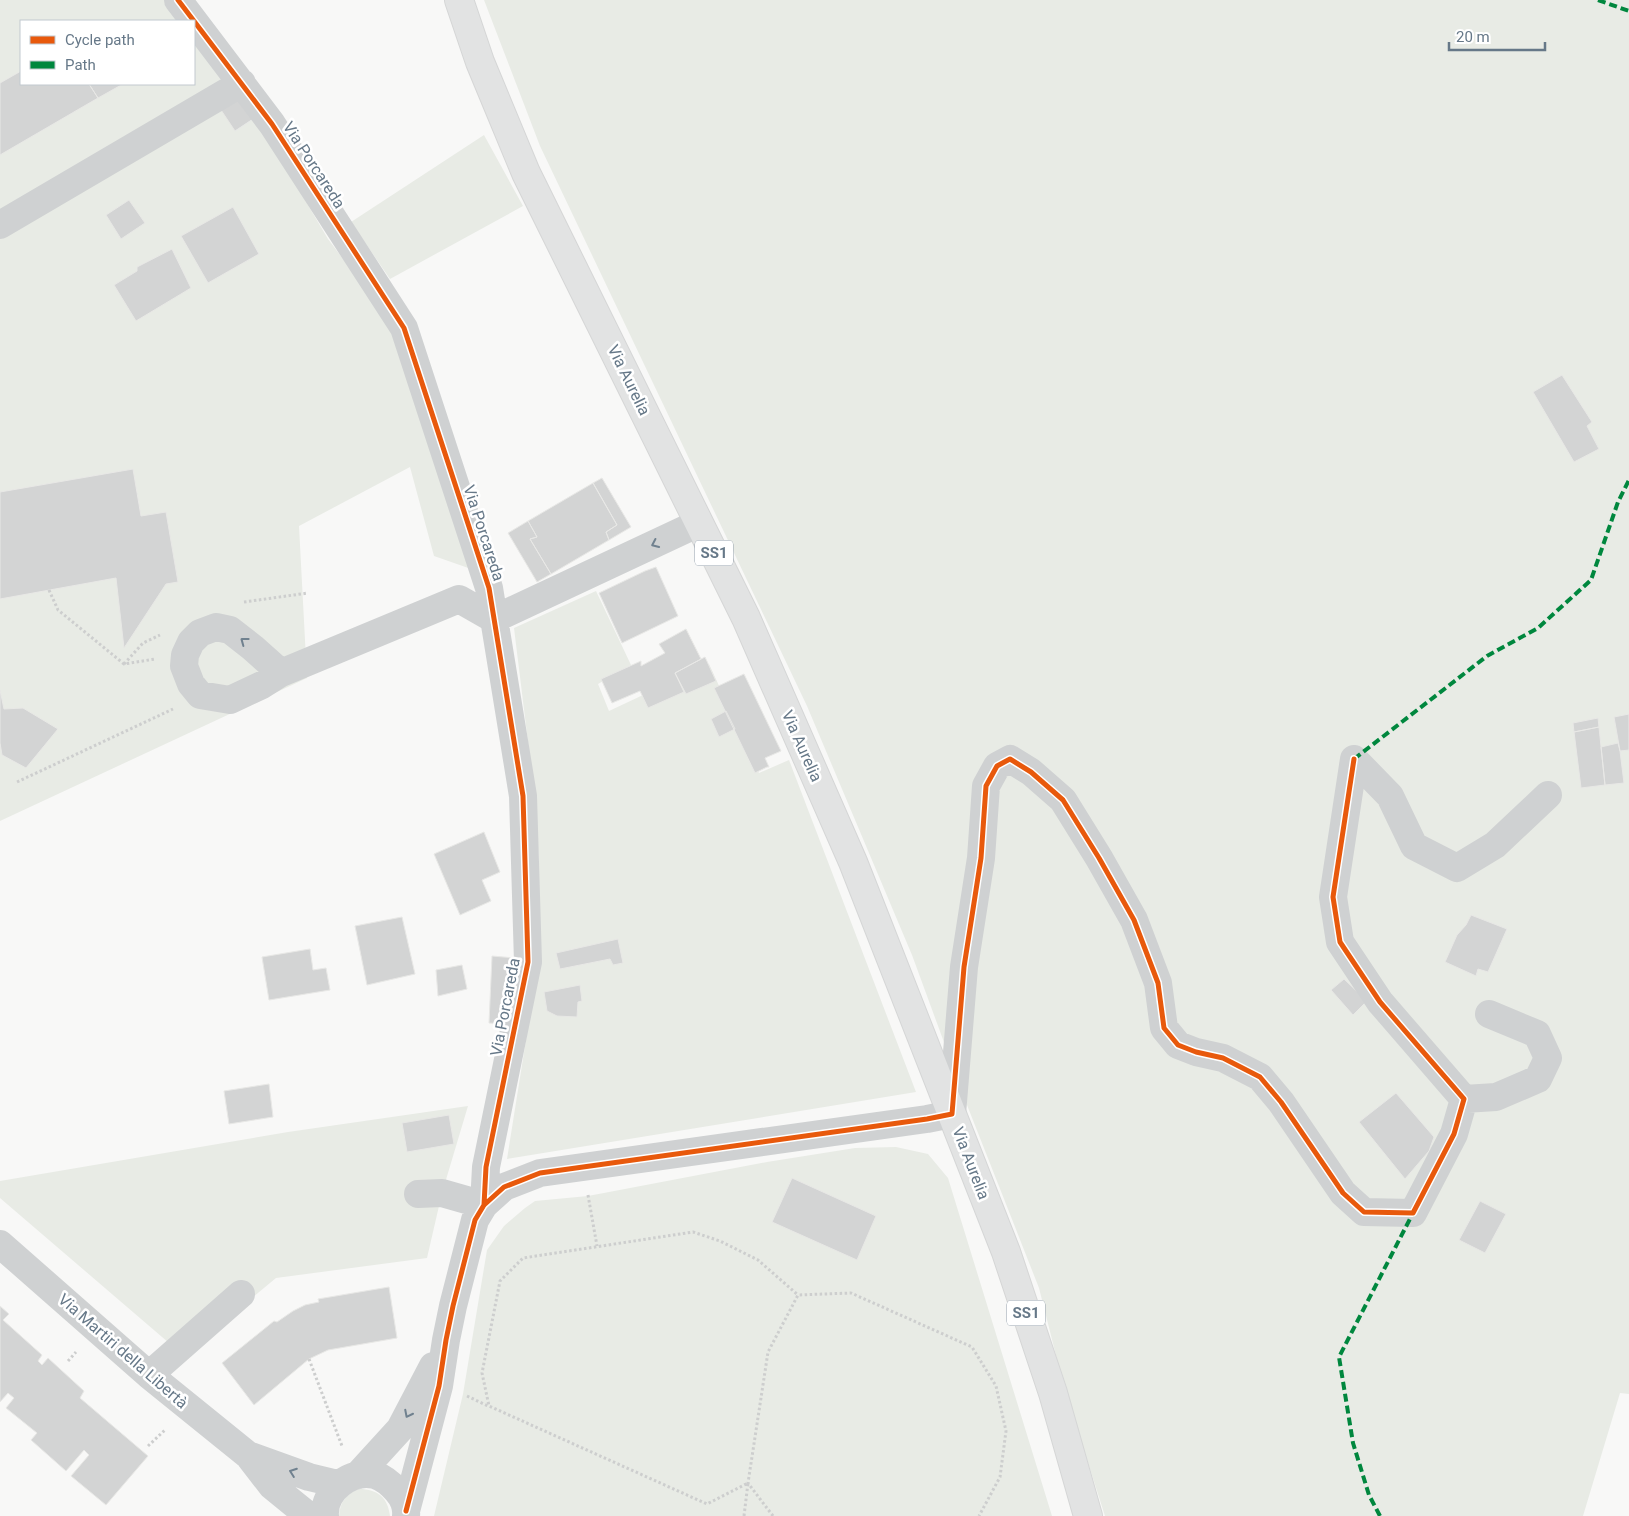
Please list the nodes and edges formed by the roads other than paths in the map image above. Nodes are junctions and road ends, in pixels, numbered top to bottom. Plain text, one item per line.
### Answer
1 (178, 0) edge
2 (459, 0) edge
3 (193, 20) edge
4 (195, 22) edge
5 (242, 83) junction
6 (0, 226) edge
7 (699, 523) junction
8 (494, 619) junction
9 (281, 673) junction
10 (1548, 795) dead end
11 (1489, 1014) dead end
12 (1464, 1100) junction
13 (952, 1114) junction
14 (418, 1194) dead end
15 (484, 1205) junction
16 (0, 1244) edge
17 (241, 1294) dead end
18 (446, 1340) junction
19 (149, 1375) junction
20 (248, 1455) junction
21 (347, 1471) junction
22 (406, 1514) edge
23 (309, 1516) edge
24 (325, 1516) edge
25 (1088, 1516) edge

1 - 3 street, Via Porcareda
2 - 7 main road, Via Aurelia / SS1
4 - 5 street, Via Porcareda
5 - 6 street
5 - 8 street, Via Porcareda
7 -> 8 street
7 - 13 main road, Via Aurelia / SS1
8 - 9 street
8 - 15 street, Via Porcareda
9 -> 9 street
10 - 12 street
11 - 12 street
12 - 13 street
13 - 15 street, Via Porcareda
13 - 25 main road, Via Aurelia / SS1
14 - 15 street
15 - 18 street, Via Porcareda
16 - 19 street, Via Martiri della Libertà
17 - 19 street
18 -> 21 street
18 - 22 street
19 - 20 street, Via Martiri della Libertà
21 -> 20 street
20 - 23 street
21 - 22 street
21 - 24 street

